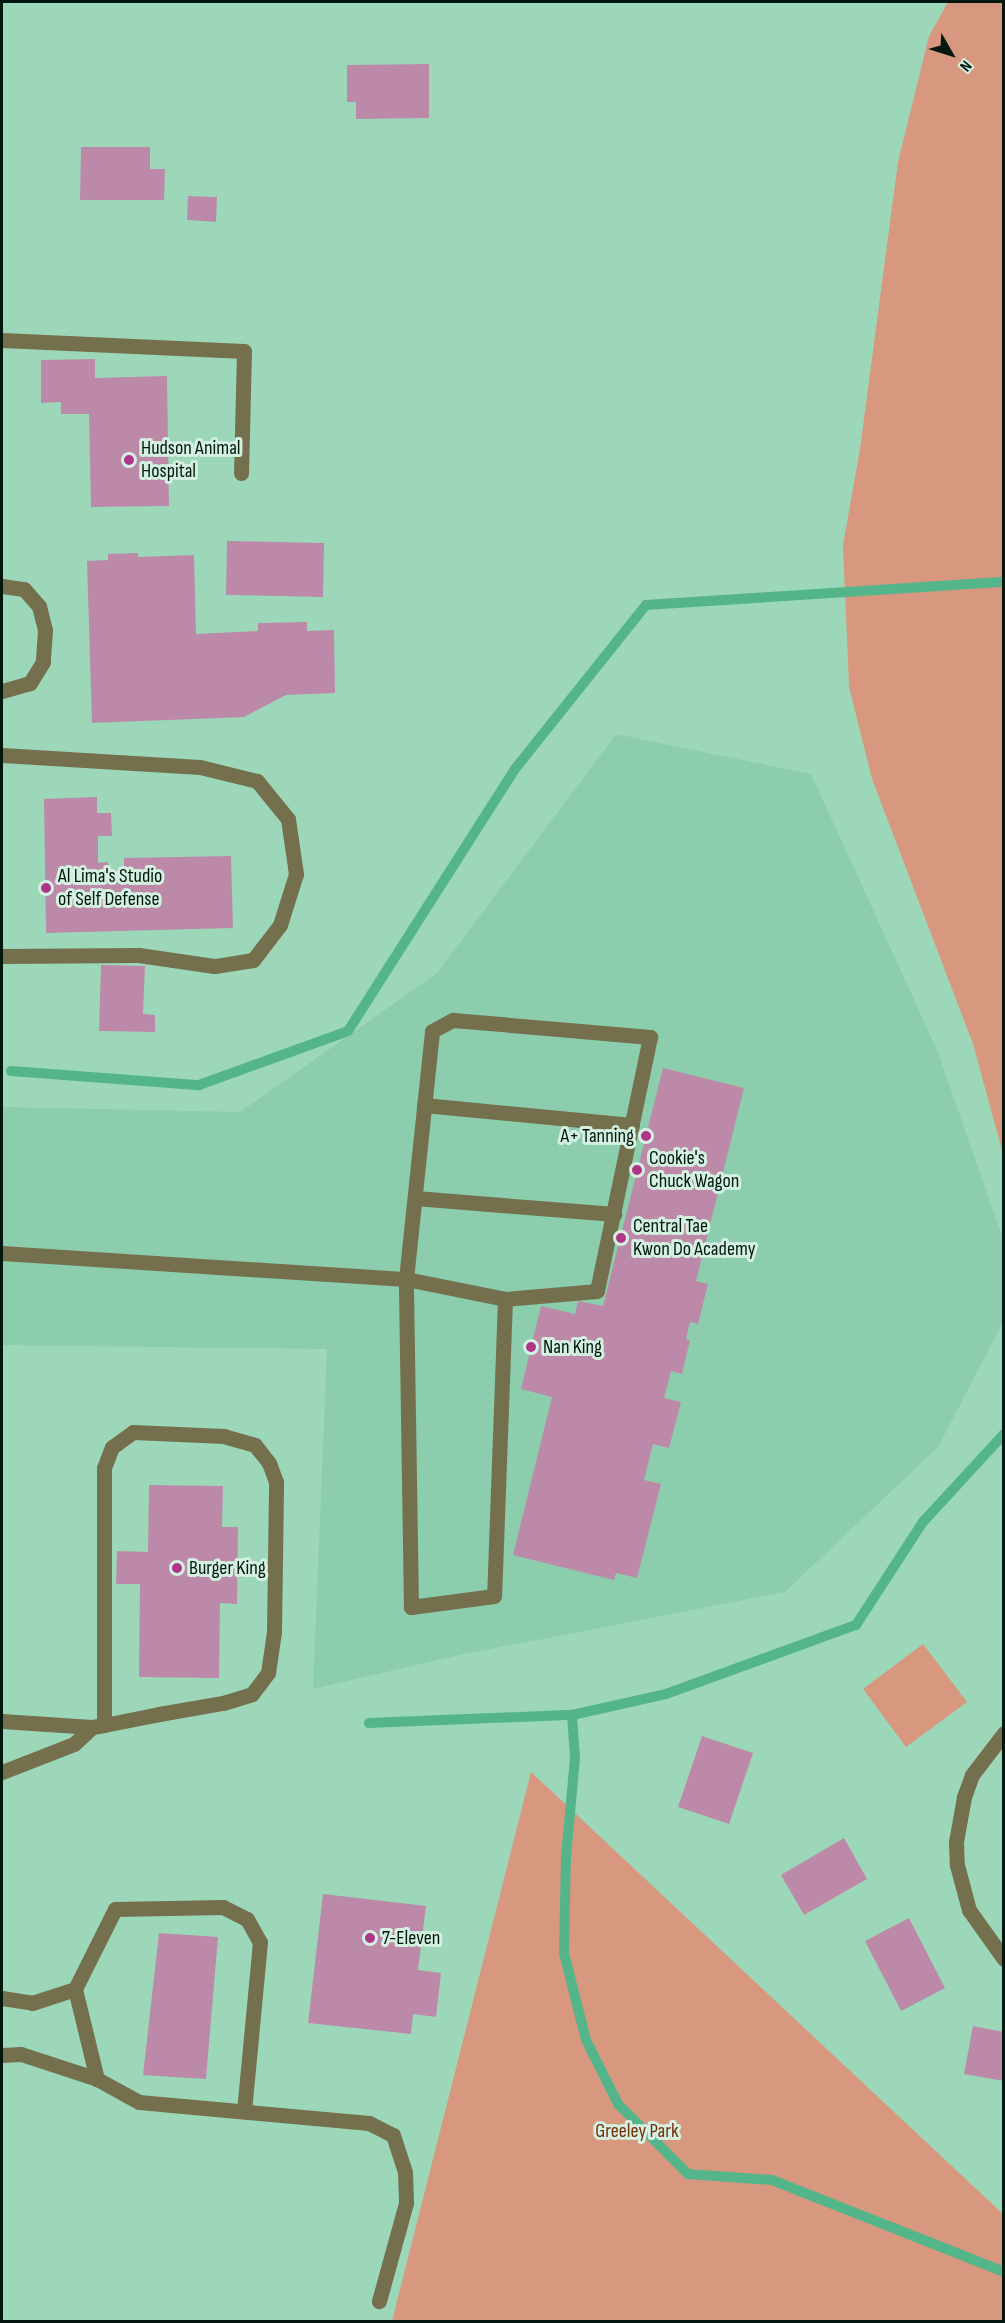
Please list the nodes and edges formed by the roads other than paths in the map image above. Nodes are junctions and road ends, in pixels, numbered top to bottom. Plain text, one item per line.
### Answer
1 (2, 340) edge
2 (241, 473) dead end
3 (2, 586) edge
4 (2, 691) edge
5 (2, 755) edge
6 (2, 956) edge
7 (424, 1105) junction
8 (632, 1125) junction
9 (415, 1198) junction
10 (614, 1214) junction
11 (2, 1253) edge
12 (406, 1279) junction
13 (505, 1299) junction
14 (2, 1721) edge
15 (98, 1726) junction
16 (1004, 1733) edge
17 (2, 1772) edge
18 (1004, 1959) edge
19 (75, 1989) junction
20 (2, 1998) edge
21 (2, 2055) edge
22 (97, 2079) junction
23 (244, 2111) junction
24 (379, 2301) dead end

1 - 2 street
3 - 4 street
5 - 6 street
7 - 8 street
7 - 8 street
7 - 9 street
8 - 10 street
9 - 10 street
9 - 12 street
10 - 13 street
11 - 12 street
12 - 13 street
12 - 13 street
14 - 15 street
15 - 15 street
15 - 17 street
16 - 18 street
19 - 20 street
19 - 22 street
19 - 23 street
21 - 22 street
22 - 23 street
23 - 24 street

